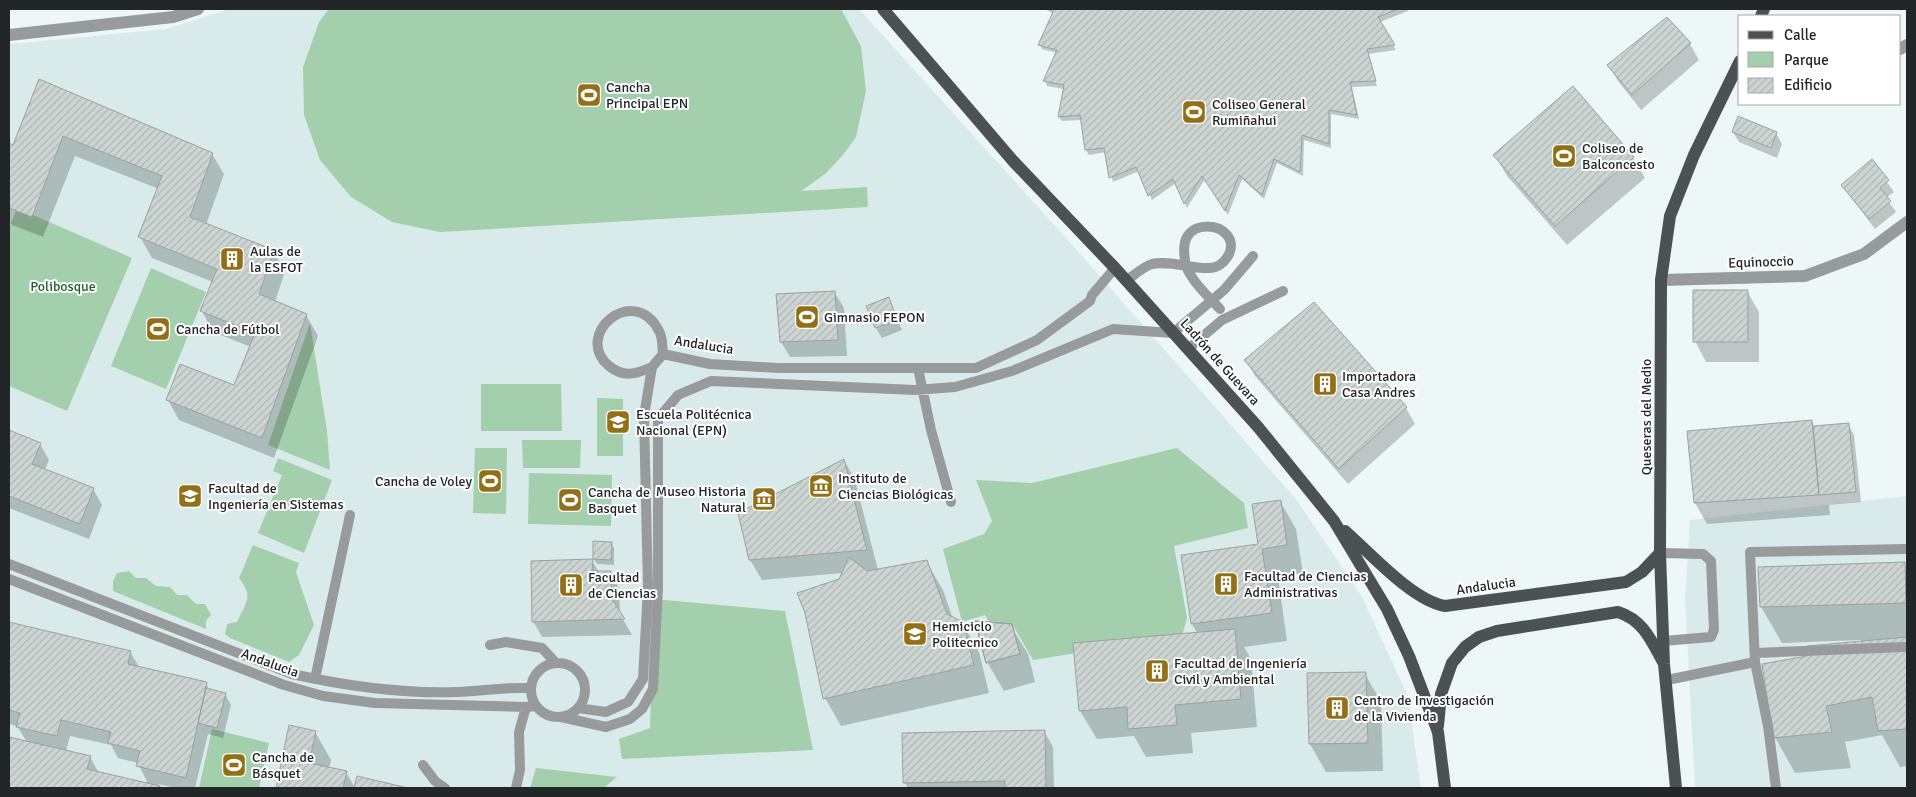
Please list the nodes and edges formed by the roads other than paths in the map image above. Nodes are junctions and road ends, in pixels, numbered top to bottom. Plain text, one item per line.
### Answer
1 (198, 9) edge
2 (883, 9) edge
3 (9, 35) edge
4 (1738, 65) edge
5 (1907, 222) edge
6 (1253, 256) dead end
7 (1115, 268) junction
8 (1661, 280) junction
9 (1126, 281) junction
10 (1283, 292) dead end
11 (1212, 300) junction
12 (1220, 309) dead end
13 (1173, 332) junction
14 (1188, 349) junction
15 (663, 354) junction
16 (652, 367) junction
17 (918, 368) junction
18 (922, 390) junction
19 (951, 502) dead end
20 (350, 515) dead end
21 (1334, 520) junction
22 (1907, 549) edge
23 (1660, 553) junction
24 (9, 564) edge
25 (9, 579) edge
26 (1663, 641) junction
27 (490, 645) dead end
28 (1905, 647) dead end
29 (1756, 657) junction
30 (554, 662) junction
31 (1664, 664) junction
32 (315, 679) junction
33 (1667, 680) junction
34 (530, 688) junction
35 (531, 706) junction
36 (578, 708) junction
37 (561, 717) junction
38 (1438, 732) junction
39 (423, 765) dead end
40 (445, 788) edge
41 (516, 788) edge
42 (1445, 788) edge
43 (1676, 788) edge
44 (1776, 788) edge

1 - 3 street
2 - 7 main road, Ladrón de Guevara
4 - 8 main road, Queseras del Medio
5 - 8 street, Equinoccio
6 - 11 lane
7 - 9 main road, Ladrón de Guevara
7 - 17 lane, Andalucia
8 - 23 main road, Queseras del Medio
9 - 11 lane
9 - 13 main road, Ladrón de Guevara
10 - 14 lane
11 - 12 lane
11 - 13 lane
13 - 14 main road, Ladrón de Guevara
13 - 18 lane
14 - 21 main road, Ladrón de Guevara
15 - 16 lane, Andalucia
15 - 16 lane
15 - 17 lane, Andalucia
16 - 36 lane
17 - 18 lane
18 - 19 lane
18 - 37 lane
20 - 32 lane
21 - 23 main road, Andalucia
21 - 38 main road, Ladrón de Guevara
22 - 29 lane
23 - 26 main road, Queseras del Medio
23 - 26 lane
24 - 32 lane, Andalucia
25 - 35 lane, Andalucia
26 - 31 main road, Queseras del Medio
27 - 30 lane
28 - 29 lane
29 - 33 lane
29 - 44 lane
30 - 34 lane
30 - 36 lane
31 - 33 main road, Queseras del Medio
31 - 38 main road
32 - 34 lane, Andalucia
33 - 43 main road, Queseras del Medio
34 - 35 lane
35 - 37 lane
35 - 41 lane
36 - 37 lane
38 - 42 main road, Ladrón de Guevara
39 - 40 lane

